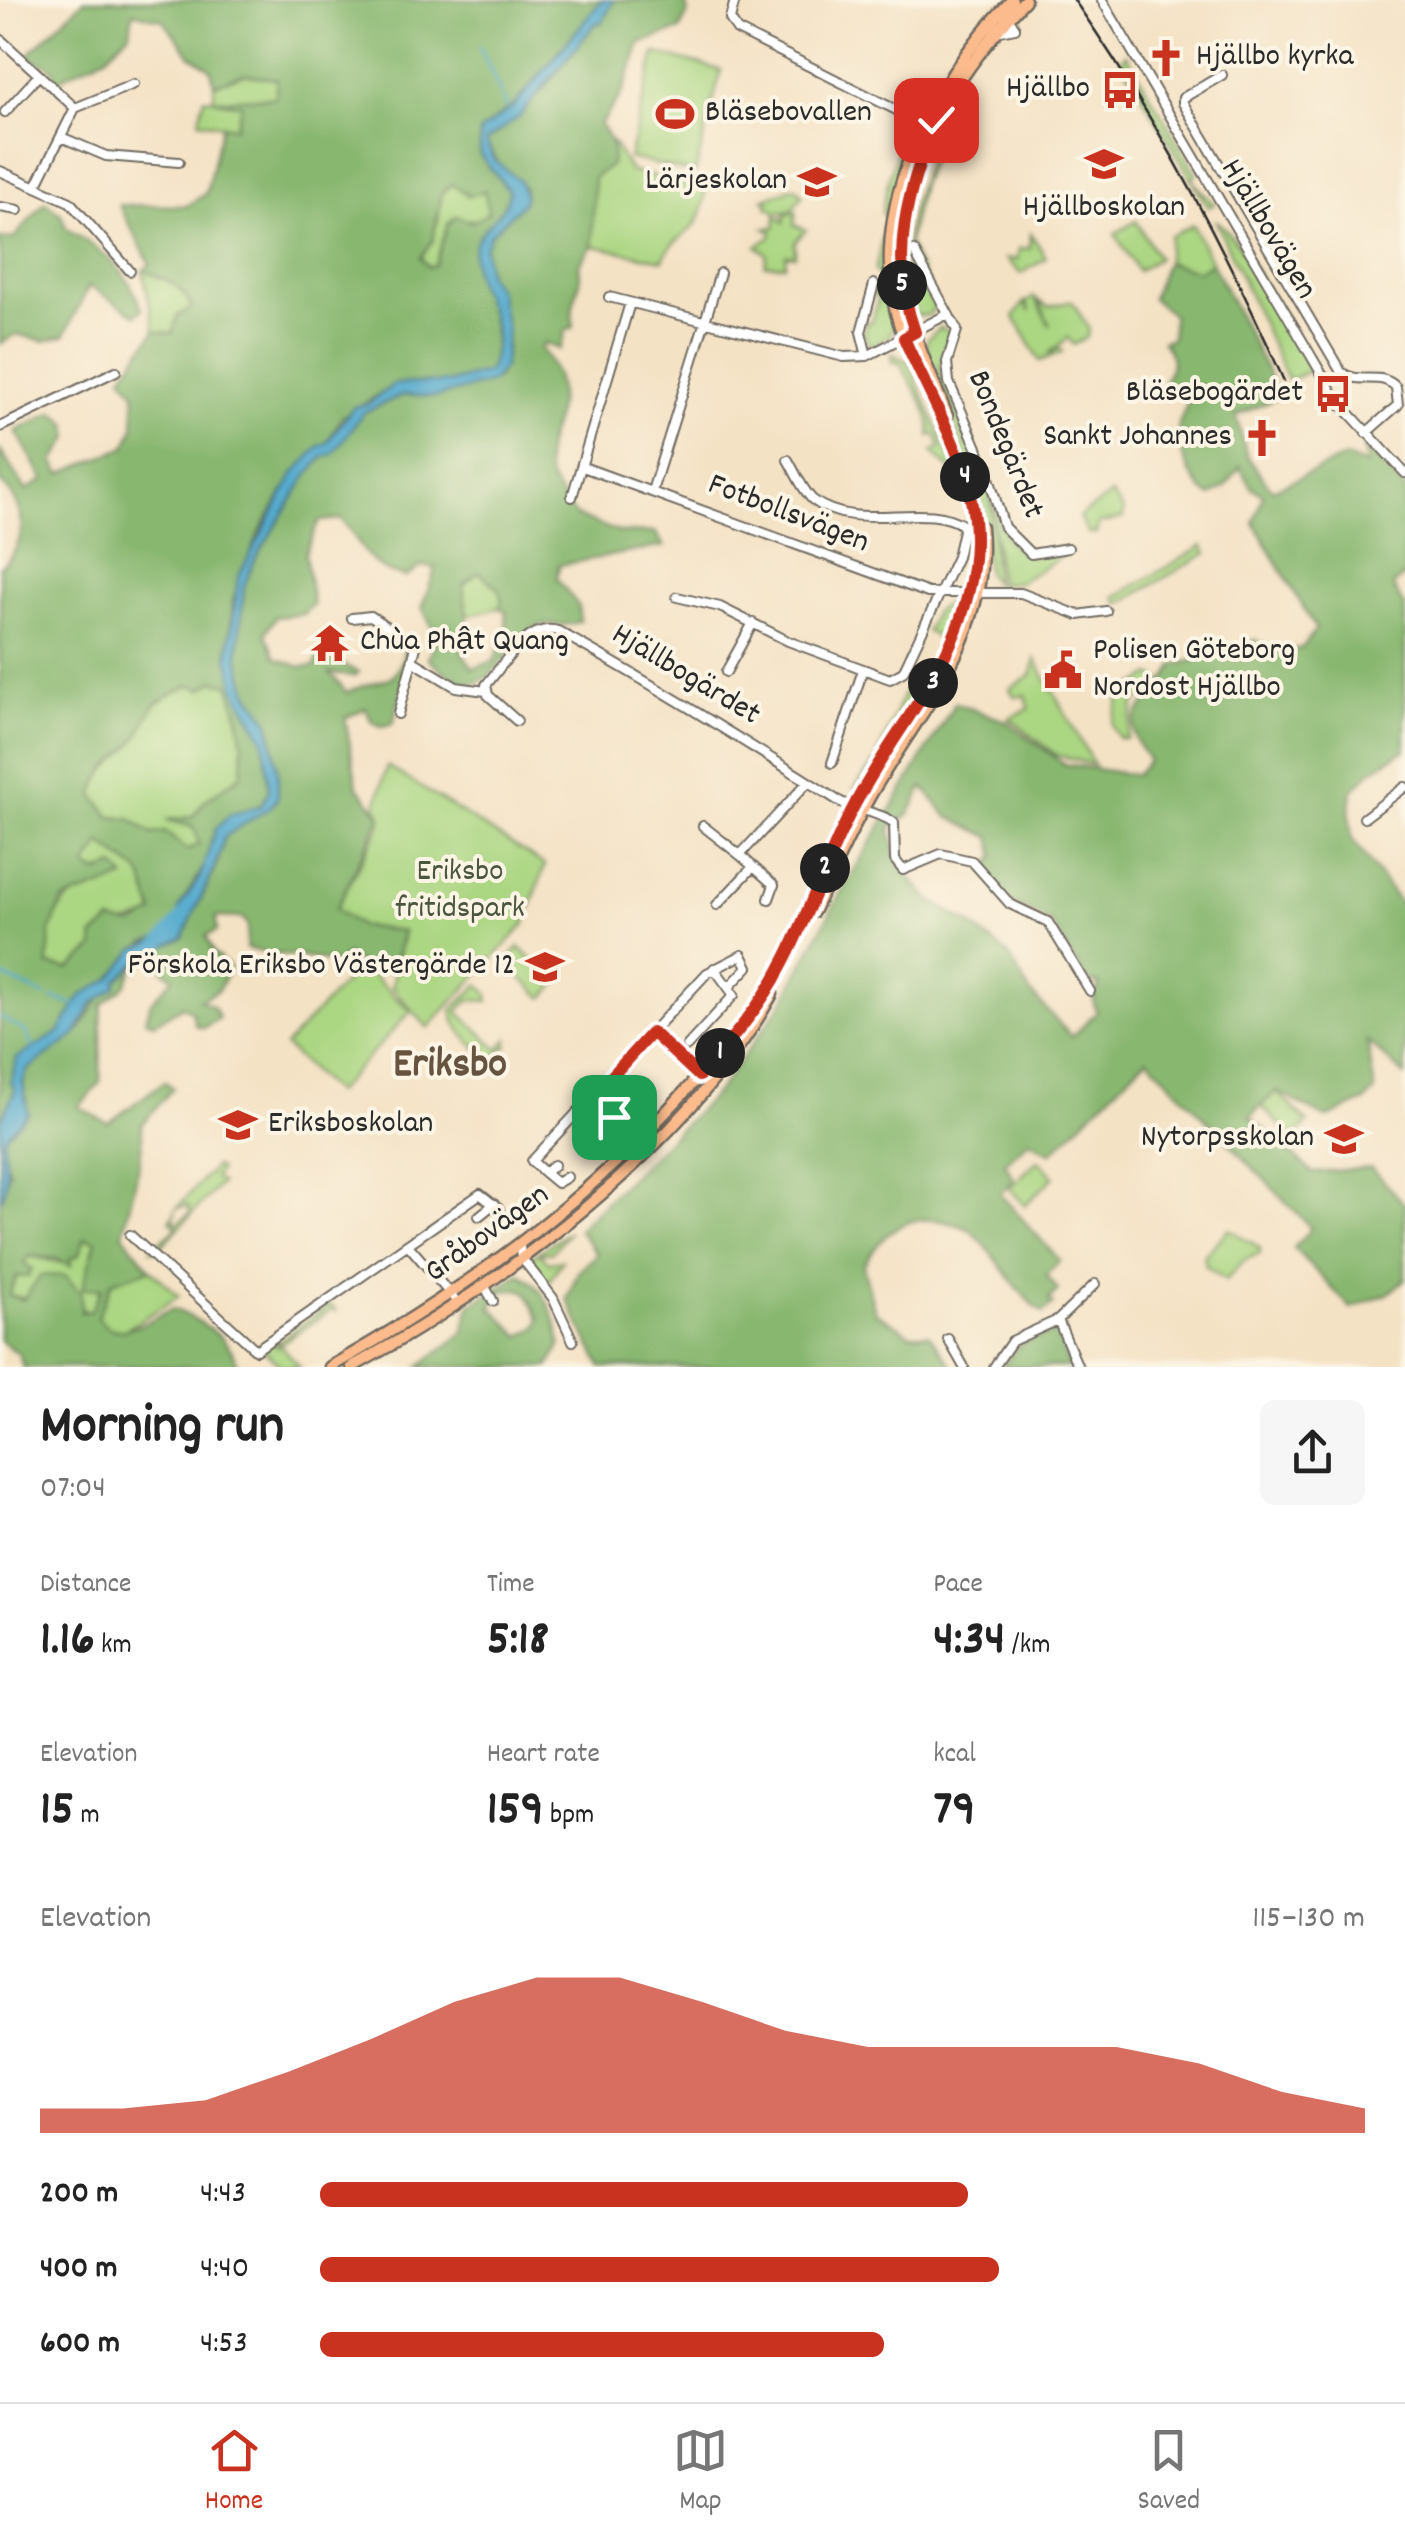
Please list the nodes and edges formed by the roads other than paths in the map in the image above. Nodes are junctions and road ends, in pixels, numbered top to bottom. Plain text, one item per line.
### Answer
1 (735, 0) edge
2 (1102, 0) edge
3 (1015, 8) edge
4 (996, 32) junction
5 (0, 39) edge
6 (1222, 75) dead end
7 (38, 76) junction
8 (134, 84) dead end
9 (75, 108) junction
10 (6, 112) dead end
11 (928, 126) junction
12 (61, 137) junction
13 (179, 162) dead end
14 (0, 171) edge
15 (36, 186) junction
16 (0, 207) edge
17 (18, 210) dead end
18 (914, 251) dead end
19 (130, 271) dead end
20 (720, 273) dead end
21 (874, 284) dead end
22 (609, 298) dead end
23 (630, 303) junction
24 (948, 314) junction
25 (704, 324) junction
26 (915, 332) junction
27 (904, 338) junction
28 (867, 356) junction
29 (116, 371) dead end
30 (0, 427) edge
31 (1366, 433) junction
32 (788, 460) dead end
33 (583, 467) junction
34 (1405, 473) edge
35 (652, 491) junction
36 (572, 497) dead end
37 (1068, 548) dead end
38 (939, 595) junction
39 (973, 596) junction
40 (677, 597) dead end
41 (1106, 610) dead end
42 (352, 618) dead end
43 (754, 624) junction
44 (413, 661) junction
45 (863, 670) junction
46 (726, 672) dead end
47 (486, 691) junction
48 (398, 714) dead end
49 (517, 721) dead end
50 (832, 764) dead end
51 (808, 782) junction
52 (1405, 788) edge
53 (857, 811) junction
54 (1364, 818) dead end
55 (704, 826) dead end
56 (740, 855) junction
57 (753, 866) junction
58 (769, 899) dead end
59 (717, 905) dead end
60 (714, 968) junction
61 (728, 982) junction
62 (716, 989) dead end
63 (1090, 991) dead end
64 (652, 1032) junction
65 (687, 1046) dead end
66 (703, 1080) junction
67 (623, 1088) dead end
68 (592, 1098) junction
69 (604, 1108) junction
70 (627, 1112) dead end
71 (554, 1164) dead end
72 (546, 1173) junction
73 (567, 1177) dead end
74 (494, 1204) junction
75 (479, 1216) dead end
76 (494, 1229) dead end
77 (130, 1235) dead end
78 (408, 1246) junction
79 (521, 1252) junction
80 (1095, 1284) dead end
81 (484, 1285) junction
82 (455, 1299) junction
83 (493, 1301) dead end
84 (1058, 1320) junction
85 (948, 1338) dead end
86 (573, 1341) dead end
87 (330, 1367) edge
88 (352, 1367) edge
89 (964, 1367) edge
90 (994, 1367) edge
91 (1078, 1367) edge

1 - 11 street
2 - 31 street, Hjällbovägen
3 - 4 main road, Gråbovägen
3 - 4 street
3 - 11 main road, Gråbovägen
4 - 11 main road, Gråbovägen
5 - 7 street
6 - 31 street
7 - 9 street
7 - 10 street
8 - 9 street
9 - 12 street
11 - 26 main road, Gråbovägen
11 - 27 main road, Gråbovägen
12 - 13 street
12 - 15 street
14 - 15 street
15 - 19 street
16 - 17 street
18 - 24 street, Bondegärdet
20 - 25 street
21 - 28 street
22 - 23 street
23 - 25 street
23 - 33 street
24 - 26 street
24 - 37 street, Bondegärdet
25 - 28 street
25 - 35 street
26 - 27 street
26 - 39 main road, Gråbovägen
27 - 28 street
27 - 39 main road, Gråbovägen
29 - 30 street
31 - 34 street, Hjällbovägen
32 - 38 street
33 - 35 street, Fotbollsvägen
33 - 36 street
35 - 38 street, Fotbollsvägen
38 - 39 street, Fotbollsvägen
38 - 45 street
39 - 41 street, Fotbollsvägen
39 - 53 main road, Gråbovägen
40 - 43 street
42 - 44 street
43 - 45 street
43 - 46 street
44 - 47 street
44 - 48 street
45 - 50 street
47 - 49 street
47 - 51 street, Hjällbogärdet
51 - 53 street, Hjällbogärdet
51 - 56 street
52 - 54 street
53 - 63 street, Hjällbogärdet
53 - 66 main road, Gråbovägen
55 - 56 street
56 - 57 street
57 - 58 street
57 - 59 street
60 - 61 street
60 - 61 street
60 - 64 street
61 - 62 street
61 - 65 street
64 - 66 street
64 - 68 street
66 - 79 main road, Gråbovägen
67 - 69 street
68 - 69 street
68 - 72 street
69 - 70 street
71 - 72 street
72 - 73 street
74 - 75 street
74 - 76 street
74 - 78 street
77 - 78 street
78 - 82 street
79 - 81 main road, Gråbovägen
79 - 82 main road, Gråbovägen
79 - 86 street
80 - 84 street
81 - 82 main road, Gråbovägen
81 - 83 street
82 - 87 main road, Gråbovägen
82 - 88 main road, Gråbovägen
84 - 90 street
84 - 91 street
85 - 89 street

